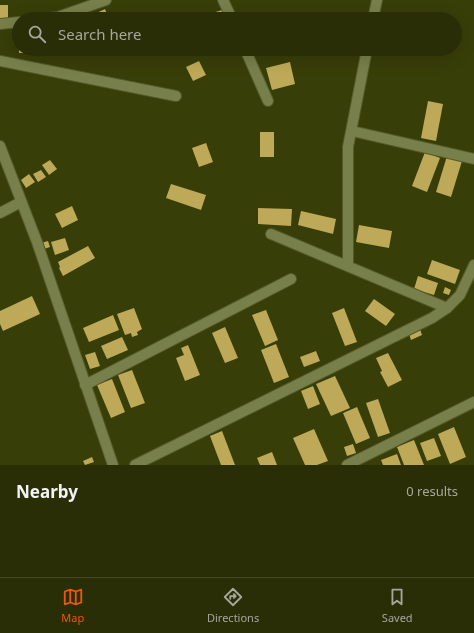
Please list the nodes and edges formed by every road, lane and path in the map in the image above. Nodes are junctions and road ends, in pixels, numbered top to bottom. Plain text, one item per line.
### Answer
1 (106, 0) edge
2 (223, 0) edge
3 (377, 0) edge
4 (72, 12) edge
5 (229, 12) edge
6 (374, 12) edge
7 (12, 23) edge
8 (0, 24) edge
9 (248, 56) edge
10 (366, 56) edge
11 (0, 62) edge
12 (176, 96) dead end
13 (268, 101) dead end
14 (352, 131) junction
15 (0, 146) edge
16 (474, 159) edge
17 (22, 202) junction
18 (0, 213) edge
19 (271, 234) dead end
20 (474, 265) edge
21 (348, 266) junction
22 (291, 279) dead end
23 (448, 308) junction
24 (85, 385) junction
25 (474, 402) edge
26 (113, 465) edge
27 (135, 465) edge
28 (347, 465) edge

1 - 4 street
2 - 5 street
3 - 6 street
7 - 8 street
9 - 13 street
10 - 14 street
11 - 12 street
14 - 16 street
14 - 21 street
15 - 17 street
17 - 18 street
17 - 24 street
19 - 21 street
20 - 23 street
21 - 23 street
22 - 24 street
23 - 27 street
24 - 26 street
25 - 28 street

